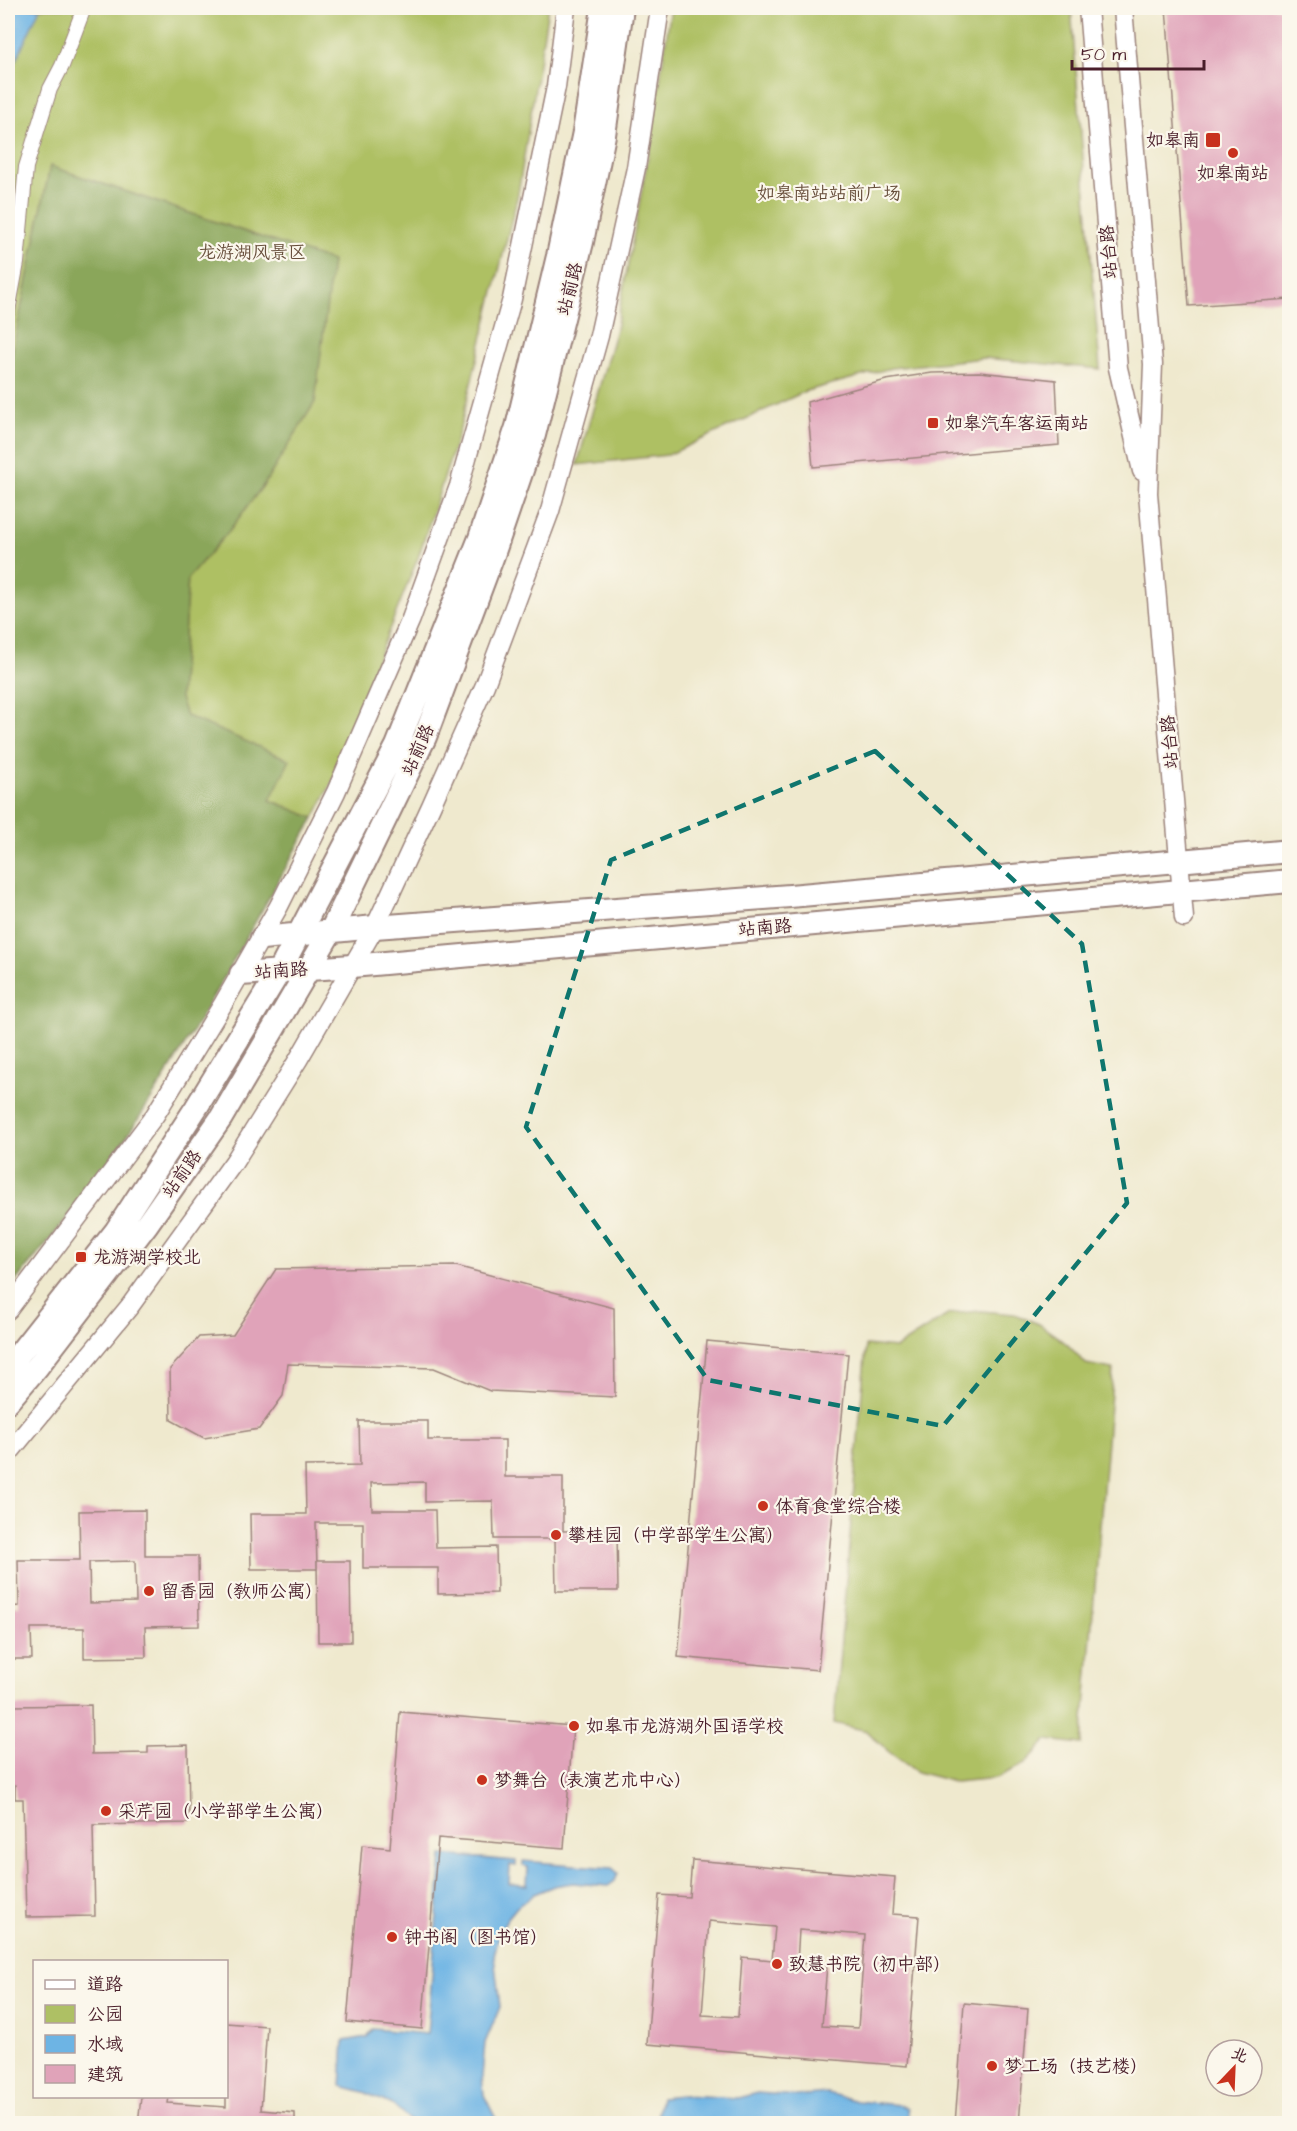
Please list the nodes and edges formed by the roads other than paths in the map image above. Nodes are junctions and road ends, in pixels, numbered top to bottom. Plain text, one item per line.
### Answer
1 (84, 8) edge
2 (566, 8) edge
3 (603, 8) edge
4 (622, 8) edge
5 (660, 8) edge
6 (1088, 8) edge
7 (1123, 8) edge
8 (8, 311) edge
9 (1148, 493) junction
10 (1290, 851) edge
11 (1180, 860) junction
12 (1290, 881) edge
13 (1182, 890) junction
14 (1184, 918) dead end
15 (375, 927) junction
16 (331, 931) junction
17 (299, 934) junction
18 (262, 938) junction
19 (352, 966) junction
20 (310, 969) junction
21 (279, 972) junction
22 (241, 974) junction
23 (8, 1310) edge
24 (8, 1368) edge
25 (8, 1401) edge
26 (8, 1454) edge

1 - 8 street
2 - 18 street
3 - 17 street, 站前路
4 - 16 street, 站前路
5 - 15 street
6 - 9 street, 站台路
7 - 9 street, 站台路
9 - 11 street, 站台路
10 - 11 street, 站南路
11 - 13 street, 站台路
11 - 15 street, 站南路
12 - 13 street, 站南路
13 - 14 street, 站台路
13 - 19 street, 站南路
15 - 16 street, 站南路
15 - 19 street
16 - 17 street, 站南路
16 - 20 street, 站前路
17 - 18 street, 站南路
17 - 21 street, 站前路
18 - 22 street
19 - 20 street, 站南路
19 - 26 street
20 - 21 street, 站南路
20 - 25 street, 站前路
21 - 22 street, 站南路
21 - 24 street, 站前路
22 - 23 street

